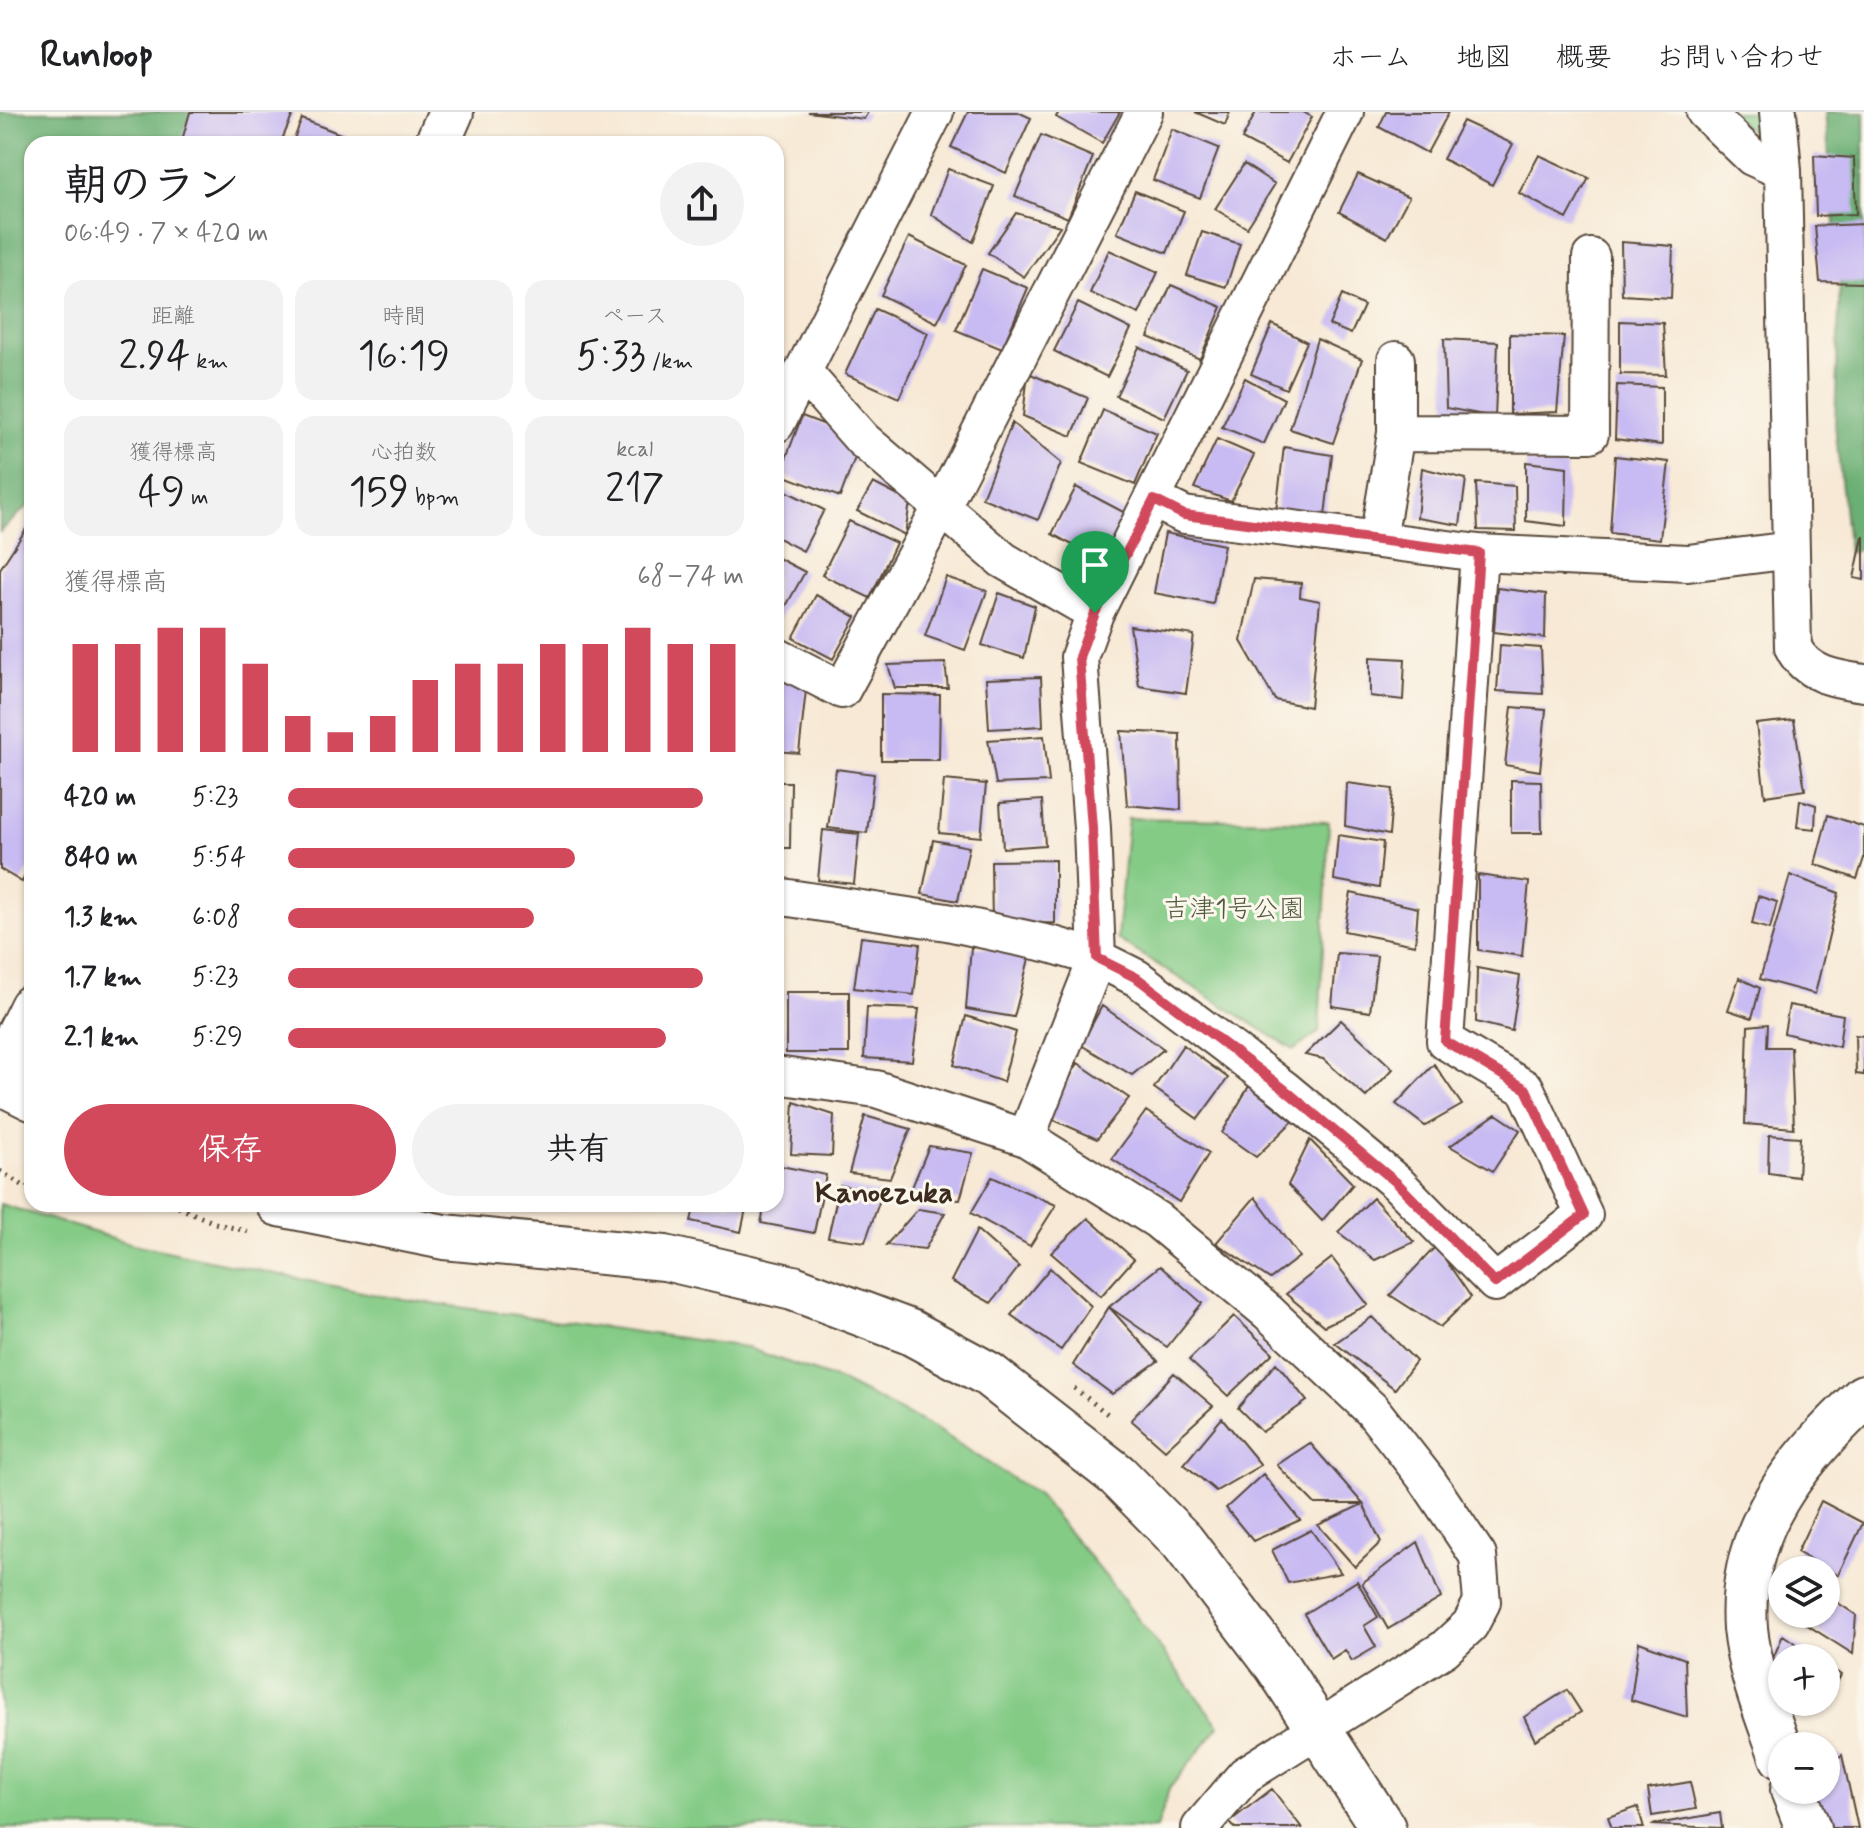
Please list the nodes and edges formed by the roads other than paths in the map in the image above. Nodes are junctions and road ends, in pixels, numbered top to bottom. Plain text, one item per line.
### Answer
1 (451, 112) edge
2 (935, 112) edge
3 (1144, 112) edge
4 (1345, 112) edge
5 (1705, 112) edge
6 (1778, 112) edge
7 (440, 136) edge
8 (1783, 171) junction
9 (1591, 257) dead end
10 (1396, 360) dead end
11 (803, 372) junction
12 (784, 409) edge
13 (1396, 433) junction
14 (1154, 500) junction
15 (942, 506) junction
16 (1378, 540) junction
17 (1791, 550) junction
18 (1479, 553) junction
19 (1095, 613) junction
20 (784, 660) edge
21 (1864, 683) edge
22 (784, 897) edge
23 (1097, 958) junction
24 (24, 1023) edge
25 (0, 1072) edge
26 (784, 1076) edge
27 (0, 1082) edge
28 (24, 1094) edge
29 (1026, 1138) junction
30 (270, 1219) edge
31 (1864, 1397) edge
32 (1320, 1728) junction
33 (1774, 1732) edge
34 (1799, 1804) edge
35 (1200, 1828) edge
36 (1383, 1828) edge
37 (1808, 1828) edge

1 - 7 street
2 - 11 street
3 - 15 street
4 - 14 street
5 - 8 street
6 - 8 street
8 - 17 street
9 - 13 street
10 - 13 street
11 - 12 street
11 - 15 street
13 - 16 street
14 - 16 street
14 - 19 street
15 - 19 street
15 - 20 street
16 - 18 street
17 - 18 street
17 - 21 street
18 - 23 street
19 - 23 street
22 - 23 street
23 - 29 street
24 - 25 street
26 - 29 street
27 - 28 street
29 - 32 street
30 - 32 street
31 - 33 street
32 - 35 street
32 - 36 street
34 - 37 street

